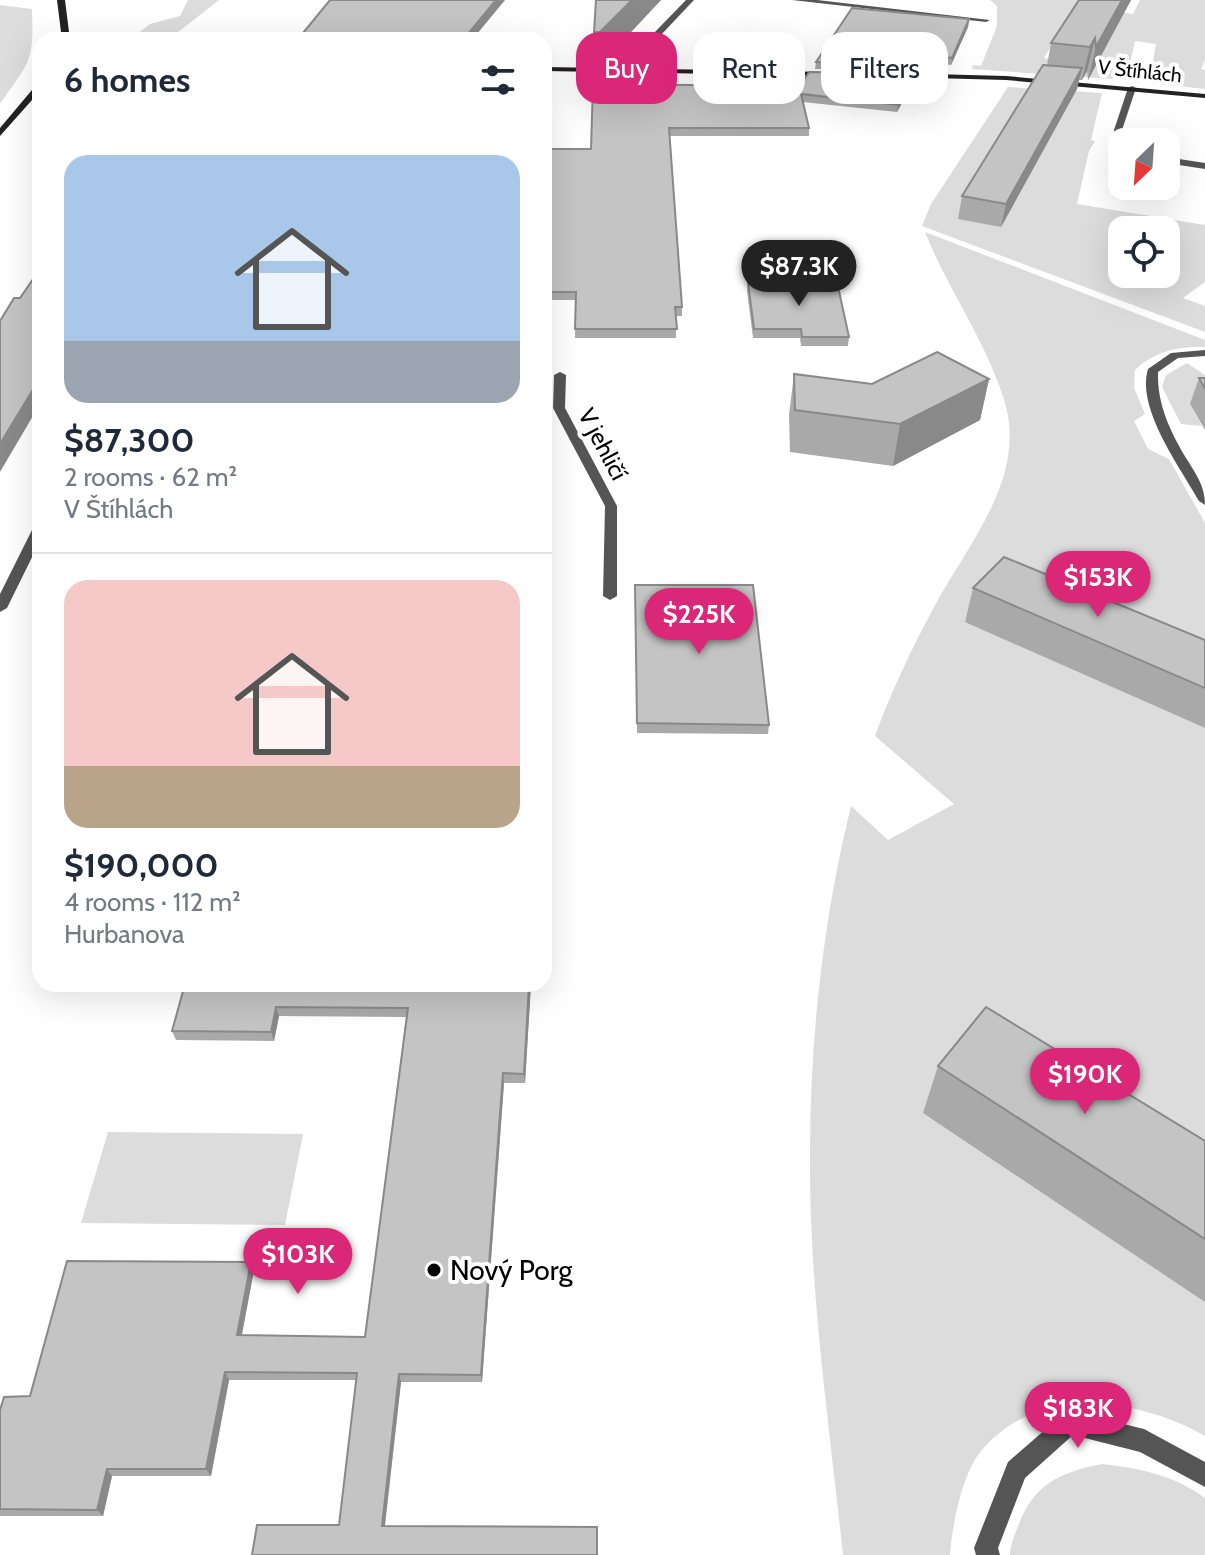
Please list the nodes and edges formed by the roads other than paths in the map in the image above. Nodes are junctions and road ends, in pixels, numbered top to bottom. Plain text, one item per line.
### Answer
1 (61, 0) edge
2 (690, 0) edge
3 (796, 0) edge
4 (986, 20) dead end
5 (65, 32) edge
6 (659, 32) edge
7 (552, 69) edge
8 (576, 69) edge
9 (677, 71) edge
10 (821, 74) edge
11 (948, 77) edge
12 (1132, 88) junction
13 (32, 95) edge
14 (1205, 96) edge
15 (1119, 128) edge
16 (0, 133) edge
17 (1180, 162) edge
18 (1205, 166) edge
19 (1205, 353) edge
20 (560, 375) dead end
21 (552, 408) edge
22 (559, 408) junction
23 (1205, 501) edge
24 (32, 544) edge
25 (610, 596) dead end
26 (0, 608) edge
27 (1205, 1475) edge
28 (988, 1555) edge

1 - 5 street
2 - 6 street
3 - 4 street
7 - 8 street
9 - 10 street
11 - 12 street, V Štíhlách
12 - 14 street, V Štíhlách
12 - 15 street
13 - 16 street
17 - 18 street
19 - 23 street
20 - 22 street, V jehličí
21 - 22 street, V jehličí
22 - 25 street, V jehličí
24 - 26 street
27 - 28 street

